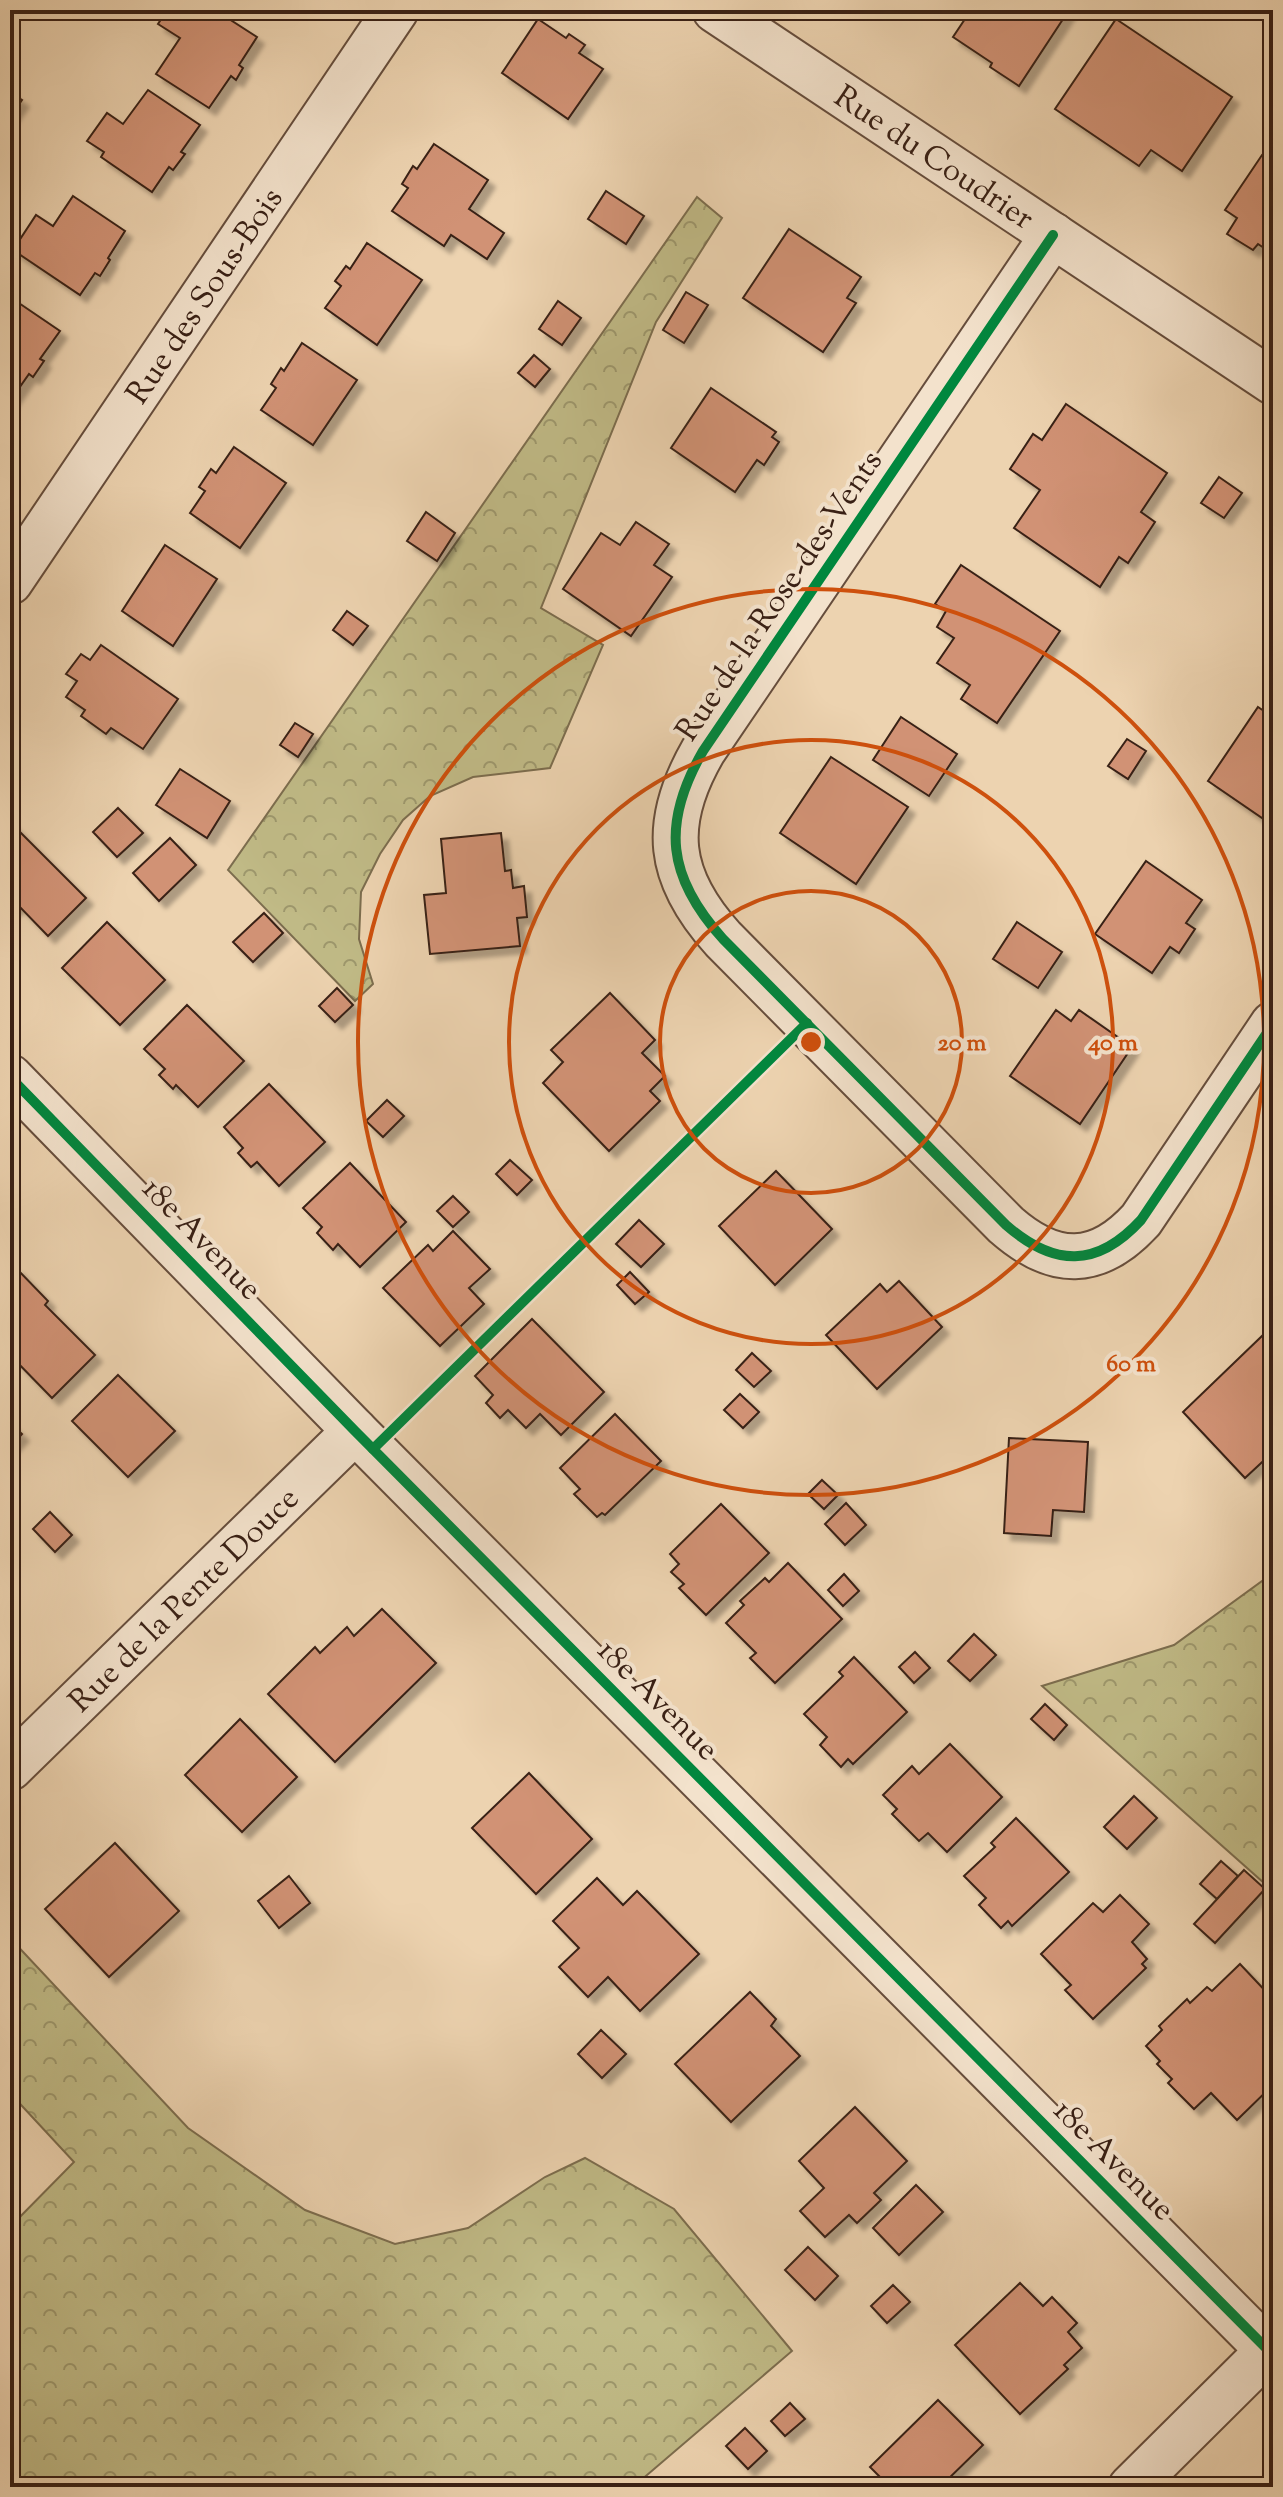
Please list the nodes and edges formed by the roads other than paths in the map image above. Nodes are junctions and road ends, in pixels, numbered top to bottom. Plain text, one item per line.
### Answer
1 (396, 10) edge
2 (715, 10) edge
3 (1053, 235) junction
4 (1273, 382) edge
5 (10, 582) edge
6 (1273, 1024) edge
7 (10, 1077) edge
8 (355, 1431) junction
9 (10, 1768) edge
10 (1271, 2353) edge
11 (1131, 2487) edge

1 - 5 street, Rue des Sous-Bois
2 - 3 street, Rue du Coudrier
3 - 4 street, Rue du Coudrier
3 - 6 street, Rue de la Rose-des-Vents
7 - 8 street, 18e Avenue
8 - 9 street, Rue de la Pente Douce
8 - 10 street, 18e Avenue
10 - 11 street

